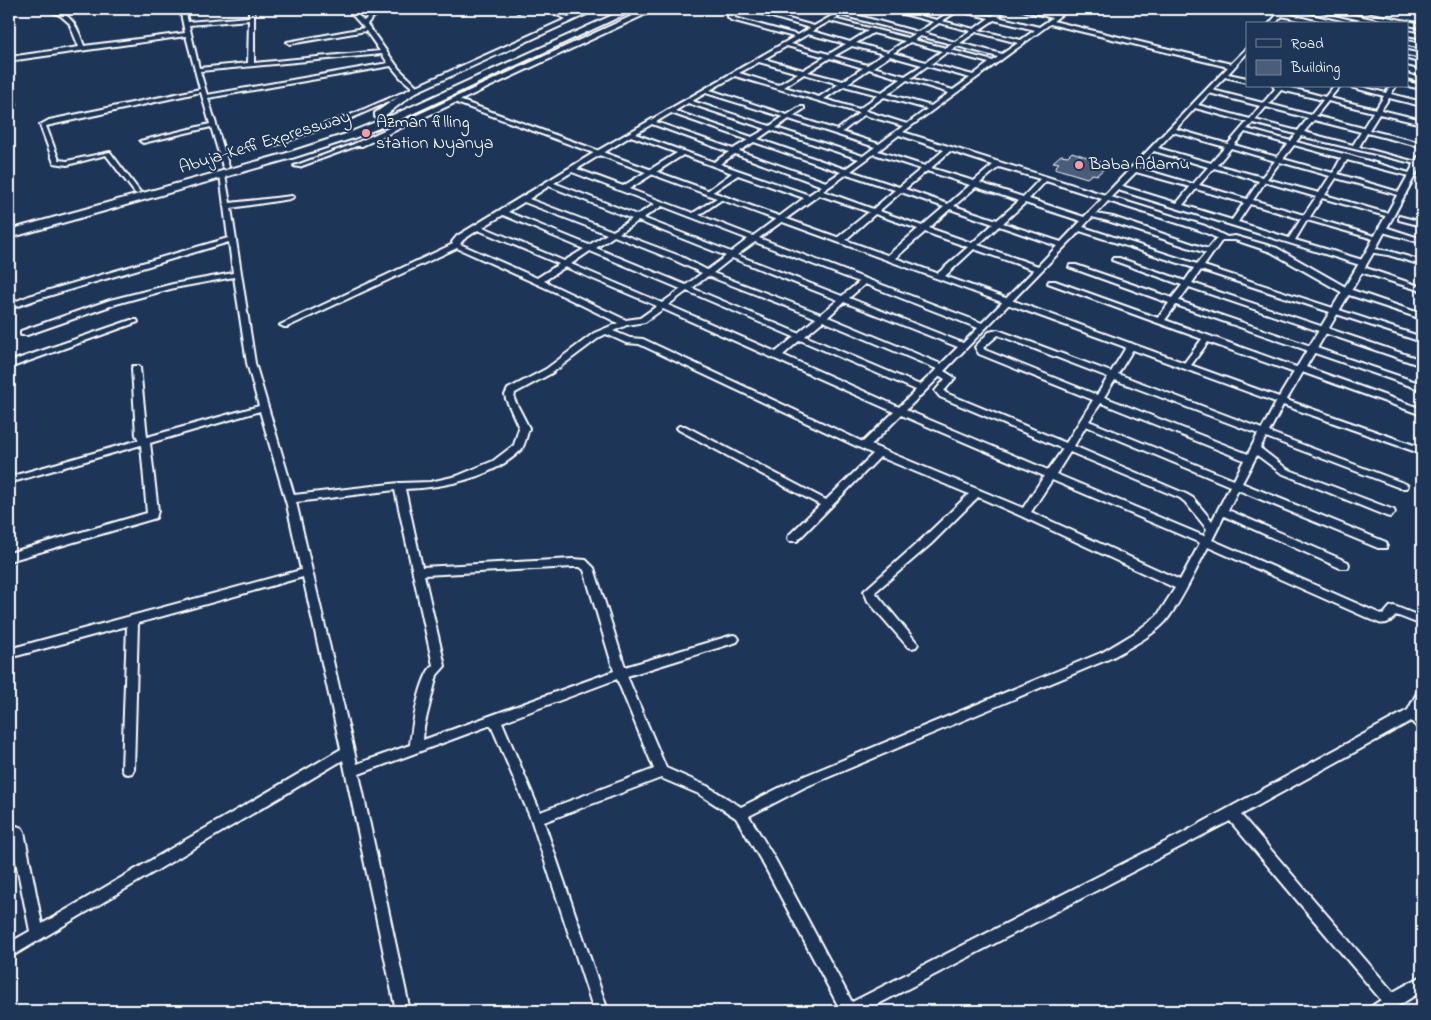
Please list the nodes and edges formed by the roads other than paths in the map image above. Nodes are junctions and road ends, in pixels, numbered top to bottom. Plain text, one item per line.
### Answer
1 (49, 9) edge
2 (182, 9) edge
3 (252, 9) edge
4 (349, 9) edge
5 (383, 9) edge
6 (391, 9) edge
7 (544, 9) edge
8 (594, 9) edge
9 (614, 9) edge
10 (632, 9) edge
11 (653, 9) edge
12 (748, 9) edge
13 (780, 9) edge
14 (847, 9) edge
15 (887, 9) edge
16 (957, 9) edge
17 (1006, 9) edge
18 (1021, 9) edge
19 (1067, 9) edge
20 (1286, 9) edge
21 (1298, 9) edge
22 (1340, 9) edge
23 (1400, 9) edge
24 (905, 10) edge
25 (731, 11) dead end
26 (376, 13) junction
27 (841, 13) junction
28 (1422, 13) edge
29 (1281, 14) junction
30 (769, 15) junction
31 (896, 16) dead end
32 (1056, 17) junction
33 (252, 18) junction
34 (994, 18) junction
35 (571, 19) junction
36 (829, 20) junction
37 (890, 20) dead end
38 (938, 21) junction
39 (1049, 22) junction
40 (1274, 22) edge
41 (1315, 22) edge
42 (1357, 22) edge
43 (1387, 22) edge
44 (186, 24) junction
45 (883, 24) junction
46 (1408, 24) edge
47 (366, 26) junction
48 (1422, 26) edge
49 (815, 28) junction
50 (1040, 29) junction
51 (976, 30) junction
52 (872, 31) junction
53 (808, 32) junction
54 (1408, 32) edge
55 (188, 34) junction
56 (918, 34) junction
57 (1422, 36) edge
58 (799, 37) junction
59 (908, 41) junction
60 (290, 42) dead end
61 (1022, 42) junction
62 (1408, 42) edge
63 (851, 43) junction
64 (956, 43) junction
65 (786, 44) junction
66 (1422, 46) edge
67 (82, 48) junction
68 (946, 50) junction
69 (1246, 51) edge
70 (384, 52) junction
71 (889, 53) junction
72 (1408, 53) edge
73 (1002, 56) junction
74 (1422, 56) edge
75 (829, 57) junction
76 (9, 59) edge
77 (759, 60) junction
78 (1238, 60) junction
79 (1246, 62) edge
80 (926, 63) junction
81 (994, 63) junction
82 (1408, 63) edge
83 (251, 64) junction
84 (392, 64) junction
85 (1232, 66) junction
86 (1422, 67) edge
87 (867, 68) junction
88 (197, 70) junction
89 (805, 72) junction
90 (735, 74) junction
91 (1224, 74) junction
92 (1408, 76) edge
93 (974, 77) junction
94 (905, 78) junction
95 (1246, 80) edge
96 (1422, 80) edge
97 (844, 83) junction
98 (1408, 84) edge
99 (779, 87) junction
100 (1422, 87) edge
101 (1279, 88) edge
102 (1284, 88) edge
103 (1335, 88) edge
104 (1358, 88) edge
105 (1392, 88) edge
106 (415, 89) junction
107 (9, 90) edge
108 (706, 90) junction
109 (1208, 91) junction
110 (954, 92) junction
111 (204, 94) junction
112 (883, 94) junction
113 (1388, 95) junction
114 (820, 99) junction
115 (456, 100) junction
116 (1326, 100) junction
117 (687, 101) junction
118 (14, 104) dead end
119 (1264, 104) junction
120 (1422, 104) edge
121 (1194, 106) junction
122 (802, 108) dead end
123 (932, 108) junction
124 (670, 111) junction
125 (1376, 112) junction
126 (863, 113) junction
127 (379, 115) junction
128 (1313, 116) junction
129 (788, 117) junction
130 (1250, 120) junction
131 (651, 122) junction
132 (1422, 122) edge
133 (213, 125) junction
134 (908, 126) junction
135 (771, 128) junction
136 (1172, 130) junction
137 (1243, 130) junction
138 (1365, 130) junction
139 (837, 132) junction
140 (898, 133) junction
141 (1301, 133) junction
142 (630, 134) junction
143 (753, 140) junction
144 (143, 141) dead end
145 (1293, 143) junction
146 (359, 144) junction
147 (1422, 144) edge
148 (270, 145) dead end
149 (880, 146) junction
150 (1229, 147) junction
151 (1355, 147) junction
152 (949, 149) junction
153 (1153, 149) junction
154 (873, 151) junction
155 (599, 152) junction
156 (733, 152) junction
157 (682, 153) junction
158 (288, 156) junction
159 (1346, 156) junction
160 (863, 158) junction
161 (1278, 160) junction
162 (1420, 160) edge
163 (715, 164) junction
164 (998, 164) junction
165 (297, 166) dead end
166 (1214, 166) junction
167 (1134, 168) junction
168 (571, 169) junction
169 (927, 169) junction
170 (224, 171) junction
171 (846, 171) junction
172 (652, 172) junction
173 (737, 172) junction
174 (1413, 174) junction
175 (1335, 176) junction
176 (1044, 179) junction
177 (1263, 180) junction
178 (548, 183) junction
179 (974, 184) junction
180 (827, 185) junction
181 (1117, 187) junction
182 (1195, 187) junction
183 (623, 189) junction
184 (901, 189) junction
185 (137, 192) junction
186 (709, 192) junction
187 (818, 192) junction
188 (1402, 194) junction
189 (1321, 196) junction
190 (290, 197) dead end
191 (722, 197) junction
192 (523, 198) junction
193 (810, 198) junction
194 (1106, 198) junction
195 (1024, 200) junction
196 (1249, 202) junction
197 (660, 204) junction
198 (227, 206) junction
199 (950, 206) junction
200 (1178, 206) junction
201 (875, 211) junction
202 (502, 212) junction
203 (1389, 215) junction
204 (693, 216) junction
205 (1089, 217) junction
206 (638, 218) junction
207 (1304, 218) junction
208 (1402, 218) dead end
209 (781, 219) junction
210 (999, 223) junction
211 (1234, 223) junction
212 (1422, 224) edge
213 (9, 227) edge
214 (478, 227) junction
215 (924, 228) junction
216 (1078, 228) junction
217 (1382, 229) junction
218 (613, 233) junction
219 (9, 234) edge
220 (1221, 237) junction
221 (232, 238) junction
222 (1377, 238) junction
223 (753, 239) junction
224 (840, 240) junction
225 (1291, 241) junction
226 (1422, 241) edge
227 (457, 245) junction
228 (1062, 245) junction
229 (974, 246) junction
230 (589, 248) junction
231 (1371, 250) junction
232 (1210, 252) junction
233 (732, 255) junction
234 (890, 258) junction
235 (1116, 260) dead end
236 (1422, 263) edge
237 (563, 265) junction
238 (1361, 266) junction
239 (1073, 267) dead end
240 (1200, 267) junction
241 (1039, 269) junction
242 (707, 273) junction
243 (238, 274) junction
244 (940, 276) junction
245 (538, 281) junction
246 (863, 282) junction
247 (1052, 283) dead end
248 (1187, 284) junction
249 (686, 288) junction
250 (1422, 289) edge
251 (1346, 291) junction
252 (841, 298) junction
253 (1009, 301) junction
254 (1174, 302) junction
255 (9, 307) edge
256 (662, 307) junction
257 (1334, 310) junction
258 (821, 317) junction
259 (1422, 317) edge
260 (1160, 321) junction
261 (134, 322) dead end
262 (625, 323) junction
263 (284, 324) dead end
264 (984, 327) junction
265 (1323, 330) junction
266 (605, 331) junction
267 (24, 333) dead end
268 (799, 336) junction
269 (1207, 338) junction
270 (1422, 340) edge
271 (963, 346) junction
272 (1131, 346) junction
273 (1311, 349) junction
274 (777, 356) junction
275 (1422, 363) edge
276 (9, 365) edge
277 (1186, 366) junction
278 (136, 368) dead end
279 (1299, 369) junction
280 (941, 370) junction
281 (1113, 375) junction
282 (1422, 387) edge
283 (921, 389) junction
284 (1099, 398) junction
285 (1281, 401) junction
286 (264, 407) junction
287 (900, 411) junction
288 (1422, 412) edge
289 (1084, 422) junction
290 (682, 428) dead end
291 (1263, 435) junction
292 (145, 442) junction
293 (865, 446) junction
294 (1068, 449) junction
295 (1422, 451) edge
296 (879, 453) junction
297 (1253, 454) junction
298 (1050, 476) junction
299 (9, 480) edge
300 (1236, 485) junction
301 (399, 486) junction
302 (1402, 486) dead end
303 (976, 493) junction
304 (290, 499) junction
305 (826, 504) junction
306 (1222, 511) junction
307 (1025, 513) junction
308 (1390, 513) dead end
309 (1212, 528) junction
310 (793, 538) dead end
311 (1205, 541) junction
312 (1382, 545) dead end
313 (9, 557) edge
314 (1344, 566) dead end
315 (417, 570) junction
316 (307, 572) junction
317 (1182, 586) junction
318 (133, 620) junction
319 (1422, 621) edge
320 (733, 639) dead end
321 (912, 644) dead end
322 (9, 654) edge
323 (621, 673) junction
324 (1422, 694) edge
325 (1412, 714) junction
326 (495, 720) junction
327 (1422, 724) edge
328 (416, 746) junction
329 (347, 752) junction
330 (128, 769) dead end
331 (352, 771) junction
332 (661, 772) junction
333 (1231, 813) junction
334 (741, 814) junction
335 (537, 819) junction
336 (17, 832) dead end
337 (38, 933) junction
338 (9, 951) edge
339 (1422, 983) edge
340 (1392, 1002) junction
341 (403, 1011) edge
342 (601, 1011) edge
343 (850, 1011) edge
344 (1377, 1011) edge

1 - 67 street
2 - 44 street
3 - 33 street
4 - 47 street
5 - 26 street
6 - 26 street
7 - 35 street
8 - 35 main road
9 - 127 highway, Abuja-Keffi Expressway
10 - 158 highway, Abuja-Keffi Expressway
11 - 115 main road, Abuja-Keffi Expressway
12 - 30 street
13 - 30 street
14 - 27 street
15 - 24 street
16 - 34 street
16 - 38 street
17 - 34 street
18 - 32 street
19 - 32 street
20 - 29 street
21 - 42 street
22 - 43 street
23 - 28 street
24 - 31 street
24 - 38 street
25 - 58 street
26 - 47 street
27 - 36 street
27 - 45 street
29 - 40 street
29 - 41 street
30 - 49 street
32 - 39 street
33 - 44 street
33 - 83 street
34 - 50 street
34 - 51 street
35 - 106 main road
36 - 49 street
36 - 52 street
37 - 45 street
38 - 51 street
38 - 56 street
39 - 50 street
39 - 85 street
44 - 55 street
45 - 56 street
46 - 48 street
47 - 60 street
47 - 70 street
49 - 53 street
50 - 61 street
51 - 61 street
51 - 64 street
52 - 59 street
52 - 63 street
53 - 58 street
53 - 63 street
54 - 57 street
55 - 67 street
55 - 88 street
56 - 59 street
56 - 64 street
58 - 65 street
59 - 68 street
59 - 71 street
61 - 73 street
62 - 66 street
63 - 71 street
63 - 75 street
64 - 68 street
64 - 73 street
65 - 75 street
65 - 77 street
67 - 76 street
68 - 80 street
68 - 81 street
69 - 78 street
70 - 83 street
70 - 84 street
71 - 80 street
71 - 87 street
72 - 74 street
73 - 81 street
75 - 87 street
75 - 89 street
77 - 89 street
77 - 90 street
78 - 79 street
78 - 85 street
80 - 93 street
80 - 94 street
81 - 93 street
82 - 86 street
83 - 88 street
84 - 106 street
84 - 111 street
85 - 91 street
87 - 94 street
87 - 97 street
88 - 111 street
89 - 97 street
89 - 99 street
90 - 99 street
90 - 108 street
91 - 95 street
91 - 109 street
92 - 96 street
93 - 110 street
94 - 110 street
94 - 112 street
97 - 112 street
97 - 114 street
98 - 100 street
99 - 114 street
101 - 119 street
102 - 116 street
103 - 116 street
104 - 113 street
105 - 113 street
106 - 127 highway
106 - 148 street
107 - 118 street
108 - 117 street
108 - 129 street
109 - 119 street
109 - 121 street
110 - 123 street
111 - 133 street
111 - 185 street
112 - 123 street
112 - 126 street
113 - 120 street
113 - 125 street
114 - 126 street
115 - 146 main road, Abuja-Keffi Expressway
115 - 155 street
116 - 125 street
116 - 128 street
117 - 124 street
117 - 135 street
119 - 128 street
119 - 130 street
121 - 130 street
121 - 136 street
122 - 129 street
123 - 134 street
124 - 131 street
124 - 143 street
125 - 132 street
125 - 138 street
126 - 134 street
126 - 139 street
127 - 170 highway, Abuja-Keffi Expressway
128 - 138 street
128 - 141 street
129 - 135 street
129 - 139 street
130 - 137 street
130 - 141 street
131 - 142 street
131 - 156 street
133 - 144 street
133 - 170 street
134 - 140 street
135 - 143 street
135 - 160 street
136 - 150 street
136 - 153 street
137 - 145 street
137 - 150 street
138 - 147 street
138 - 151 street
139 - 149 street
140 - 149 street
140 - 152 street
141 - 145 street
141 - 151 street
142 - 155 street
142 - 157 street
143 - 156 street
143 - 171 street
145 - 159 street
145 - 161 street
146 - 158 highway
146 - 165 street
149 - 154 street
150 - 161 street
150 - 166 street
151 - 162 street
152 - 164 street
152 - 169 street
153 - 166 street
153 - 167 street
154 - 160 street
154 - 169 street
155 - 168 street
155 - 172 street
156 - 163 street
156 - 180 street
157 - 163 street
157 - 172 street
158 - 170 highway, Abuja-Keffi Expressway
159 - 174 street
159 - 175 street
160 - 171 street
161 - 175 street
161 - 177 street
162 - 174 street
163 - 173 street
164 - 176 street
164 - 179 street
166 - 177 street
166 - 182 street
167 - 181 street
167 - 182 street
168 - 178 street
168 - 183 street
169 - 179 street
169 - 184 street
170 - 185 highway, Abuja-Keffi Expressway
170 - 198 street
170 - 219 highway, Abuja-Keffi Expressway
171 - 180 street
171 - 184 street
172 - 183 street
172 - 186 street
173 - 186 street
173 - 193 street
174 - 188 street
175 - 188 street
175 - 189 street
176 - 194 street
176 - 195 street
177 - 189 street
177 - 196 street
178 - 192 street
178 - 206 street
179 - 195 street
179 - 199 street
180 - 187 street
181 - 194 street
181 - 200 street
182 - 196 street
182 - 200 street
183 - 197 street
184 - 199 street
184 - 201 street
185 - 213 highway, Abuja-Keffi Expressway
186 - 191 street
187 - 193 street
187 - 201 street
188 - 203 street
189 - 203 street
189 - 207 street
190 - 198 street
191 - 204 street
191 - 209 street
192 - 202 street
192 - 218 street
193 - 209 street
194 - 205 street
194 - 220 street
195 - 205 street
195 - 210 street
196 - 207 street
196 - 211 street
197 - 204 street
197 - 206 street
198 - 221 street
199 - 210 street
199 - 215 street
200 - 211 street
201 - 215 street
201 - 224 street
202 - 214 street
202 - 230 street
203 - 217 street
204 - 223 street
205 - 216 street
205 - 232 street
206 - 218 street
206 - 233 street
207 - 222 street
207 - 225 street
208 - 212 street
209 - 223 street
209 - 224 street
210 - 228 street
210 - 229 street
211 - 225 street
214 - 227 street
214 - 237 street
215 - 229 street
215 - 234 street
216 - 228 street
216 - 240 street
217 - 222 street
217 - 226 street
218 - 230 street
218 - 242 street
220 - 232 street
220 - 251 street
221 - 243 street
221 - 255 street
222 - 231 street
223 - 233 street
223 - 246 street
224 - 234 street
225 - 238 street
227 - 245 street
227 - 263 street
228 - 241 street
229 - 241 street
229 - 244 street
230 - 237 street
230 - 249 street
231 - 236 street
231 - 238 street
232 - 240 street
233 - 242 street
233 - 252 street
234 - 244 street
235 - 248 street
237 - 245 street
237 - 256 street
238 - 250 street
238 - 251 street
239 - 254 street
240 - 248 street
240 - 257 street
241 - 253 street
242 - 249 street
242 - 258 street
243 - 267 street
243 - 286 street
244 - 253 street
245 - 262 street
246 - 252 street
246 - 264 street
247 - 260 street
248 - 254 street
248 - 265 street
249 - 256 street
249 - 268 street
251 - 257 street
251 - 259 street
252 - 258 street
252 - 271 street
253 - 264 street
253 - 272 street
254 - 260 street
254 - 273 street
256 - 262 street
256 - 274 street
257 - 265 street
257 - 270 street
258 - 268 street
258 - 280 street
260 - 269 street
261 - 276 street
262 - 266 street
264 - 271 street
265 - 273 street
265 - 275 street
266 - 293 street
266 - 301 street
268 - 274 street
268 - 283 street
269 - 277 street
269 - 279 street
271 - 280 street
272 - 277 street
272 - 281 street
273 - 279 street
273 - 282 street
274 - 287 street
277 - 285 street
278 - 292 street
279 - 285 street
279 - 288 street
280 - 283 street
280 - 294 street
281 - 284 street
281 - 284 street
281 - 291 street
283 - 287 street
284 - 289 street
284 - 297 street
285 - 291 street
285 - 295 street
286 - 292 street
286 - 304 street
287 - 293 street
287 - 298 street
289 - 294 street
289 - 300 street
290 - 305 street
291 - 297 street
291 - 302 street
292 - 299 street
292 - 313 street
293 - 296 street
294 - 298 street
294 - 309 street
296 - 303 street
296 - 305 street
297 - 300 street
297 - 308 street
298 - 307 street
298 - 311 street
300 - 306 street
300 - 312 street
301 - 304 street
301 - 315 street
303 - 307 street
303 - 321 street
304 - 316 street
305 - 310 street
306 - 309 street
306 - 314 street
307 - 317 street
309 - 311 street
311 - 317 street
311 - 319 street
315 - 323 street
315 - 328 street
316 - 318 street
316 - 329 street
317 - 334 street
318 - 322 street
318 - 330 street
320 - 323 street
323 - 326 street
323 - 332 street
324 - 325 street
325 - 327 street
325 - 333 street
326 - 328 street
326 - 335 street
328 - 331 street
329 - 331 street
329 - 337 street
331 - 341 street
332 - 334 street
332 - 335 street
333 - 340 street
333 - 343 street
334 - 343 street
335 - 342 street
336 - 337 street
337 - 338 street
339 - 340 street
340 - 344 street

